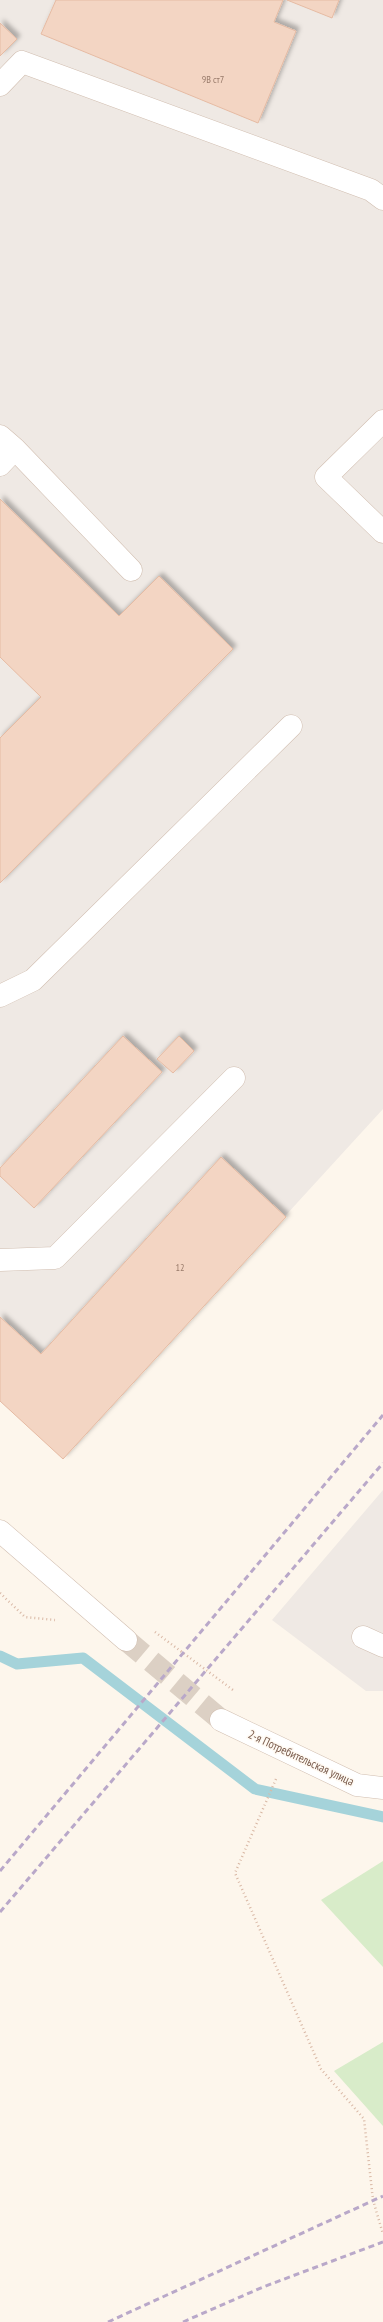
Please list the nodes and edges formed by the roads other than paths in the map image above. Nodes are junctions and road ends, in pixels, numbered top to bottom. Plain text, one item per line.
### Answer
1 (0, 85) edge
2 (383, 199) edge
3 (383, 421) edge
4 (7, 442) edge
5 (0, 465) edge
6 (383, 532) edge
7 (131, 570) dead end
8 (290, 726) dead end
9 (0, 996) edge
10 (234, 1078) dead end
11 (0, 1260) edge
12 (0, 1531) edge
13 (363, 1637) dead end
14 (126, 1640) tunnel mouth
15 (383, 1646) edge
16 (221, 1720) tunnel mouth
17 (383, 1788) edge

1 - 2 street
3 - 6 street
4 - 5 street
4 - 7 street
8 - 9 street
10 - 11 street
12 - 14 street
13 - 15 street
16 - 17 street, 2-я Потребительская улица

